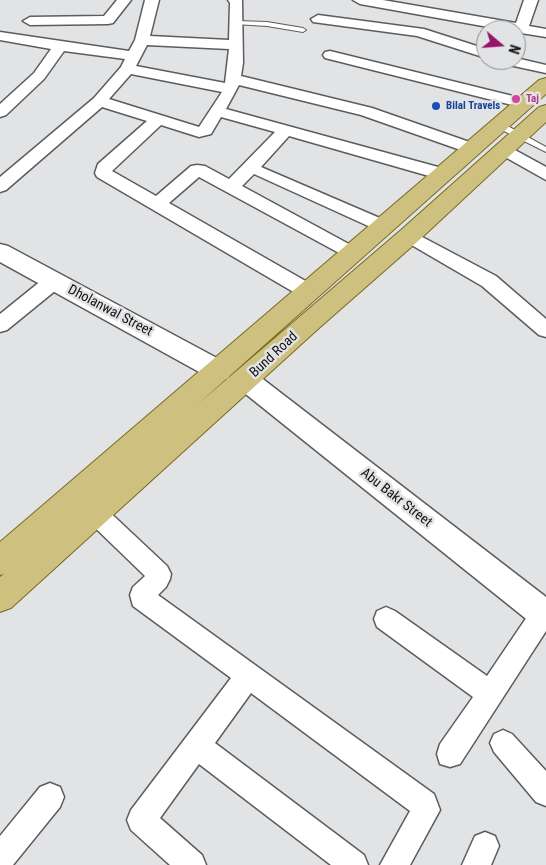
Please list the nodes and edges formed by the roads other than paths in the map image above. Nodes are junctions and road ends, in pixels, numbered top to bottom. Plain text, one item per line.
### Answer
1 (124, 0) edge
2 (152, 0) edge
3 (235, 0) edge
4 (360, 0) edge
5 (531, 0) edge
6 (396, 3) edge
7 (318, 20) dead end
8 (478, 20) edge
9 (524, 20) edge
10 (30, 21) dead end
11 (237, 23) junction
12 (303, 30) dead end
13 (526, 30) edge
14 (546, 33) edge
15 (0, 36) edge
16 (142, 40) junction
17 (236, 45) junction
18 (60, 46) junction
19 (476, 51) edge
20 (330, 55) dead end
21 (130, 63) junction
22 (526, 65) edge
23 (546, 69) edge
24 (232, 84) junction
25 (546, 84) edge
26 (99, 101) junction
27 (535, 107) edge
28 (216, 111) junction
29 (0, 112) edge
30 (157, 120) junction
31 (286, 130) junction
32 (508, 136) junction
33 (472, 149) junction
34 (546, 150) edge
35 (261, 172) dead end
36 (443, 174) junction
37 (546, 174) edge
38 (0, 186) edge
39 (231, 188) junction
40 (158, 203) junction
41 (383, 226) junction
42 (409, 236) junction
43 (0, 252) edge
44 (352, 254) junction
45 (54, 281) junction
46 (309, 292) junction
47 (0, 326) edge
48 (546, 330) edge
49 (219, 370) junction
50 (246, 380) junction
51 (164, 417) junction
52 (185, 433) junction
53 (94, 512) junction
54 (0, 561) edge
55 (0, 597) edge
56 (545, 613) edge
57 (386, 619) dead end
58 (248, 676) junction
59 (490, 694) junction
60 (503, 743) dead end
61 (197, 746) junction
62 (450, 754) dead end
63 (546, 792) edge
64 (50, 797) dead end
65 (0, 859) edge
66 (192, 865) edge
67 (354, 865) edge
68 (394, 865) edge

1 - 10 street
2 - 16 street
3 - 11 street
4 - 6 street
5 - 9 street
6 - 8 street
7 - 19 street
11 - 12 lane
11 - 17 street
13 - 14 street
15 - 18 street
16 - 17 street
16 - 21 street
17 - 24 street
18 - 21 street
18 - 29 street
20 - 27 street
21 - 24 street
21 - 26 street
22 - 23 street
24 - 28 street
24 - 33 street
25 - 27 main road, Bund Road
26 - 30 street
26 - 38 street
27 - 32 main road, Bund Road
28 - 30 street
28 - 31 street
30 - 40 street
31 - 36 street
31 - 39 street
32 - 33 main road, Bund Road
32 - 34 lane
32 - 37 street
32 - 42 main road, Bund Road
33 - 36 main road, Bund Road
35 - 41 street
36 - 41 main road, Bund Road
39 - 40 street
39 - 44 street
40 - 46 street
41 - 44 main road, Bund Road
42 - 48 street
42 - 50 main road, Bund Road
43 - 45 street, Dholanwal Street
44 - 46 main road, Bund Road
45 - 47 street
45 - 49 street, Dholanwal Street
46 - 49 main road, Bund Road
49 - 51 main road, Bund Road
50 - 52 main road, Bund Road
50 - 56 street, Abu Bakr Street
51 - 52 main road
51 - 54 main road, Bund Road
52 - 53 main road, Bund Road
53 - 55 main road, Bund Road
53 - 58 street
56 - 59 street
57 - 59 street
58 - 61 street
58 - 68 street
59 - 62 street
60 - 63 street
61 - 66 street
61 - 67 street
64 - 65 street

